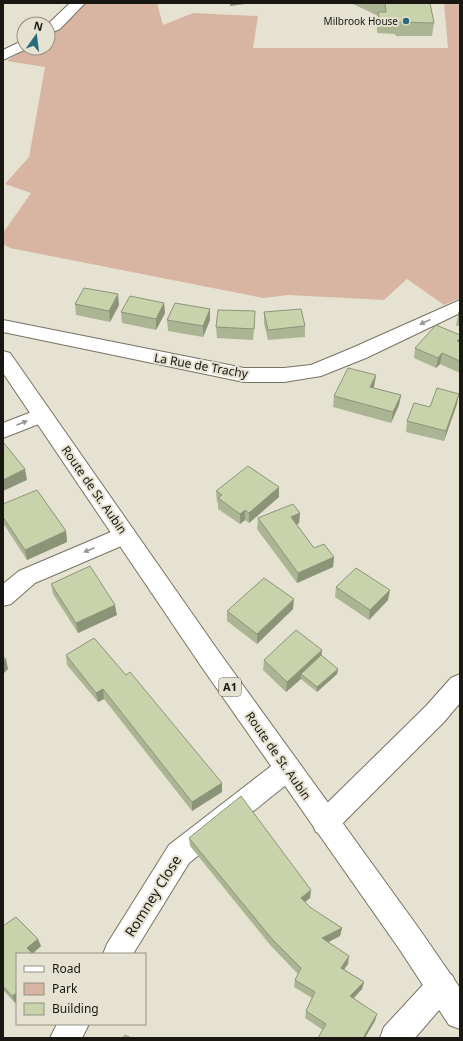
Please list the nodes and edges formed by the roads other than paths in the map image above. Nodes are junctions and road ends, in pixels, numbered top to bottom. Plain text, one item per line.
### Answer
1 (78, 3) edge
2 (56, 25) edge
3 (16, 49) edge
4 (3, 56) edge
5 (460, 306) edge
6 (3, 326) edge
7 (3, 358) edge
8 (42, 415) junction
9 (3, 431) edge
10 (125, 534) junction
11 (3, 597) edge
12 (460, 685) edge
13 (288, 768) junction
14 (325, 823) junction
15 (118, 953) edge
16 (442, 985) junction
17 (460, 1014) edge
18 (73, 1025) edge
19 (65, 1038) edge
20 (395, 1038) edge

1 - 2 street
3 - 4 street
5 -> 6 street, La Rue de Trachy
7 - 8 street, Route de St. Aubin / A1
9 -> 8 street
8 - 10 street, Route de St. Aubin / A1
10 -> 11 street
10 - 13 street, Route de St. Aubin / A1
12 - 14 street
13 - 14 street, Route de St. Aubin / A1
13 - 15 street, Romney Close
14 - 16 street, Route de St. Aubin / A1
16 - 17 street, Route de St. Aubin / A1
16 - 20 street
18 - 19 street

